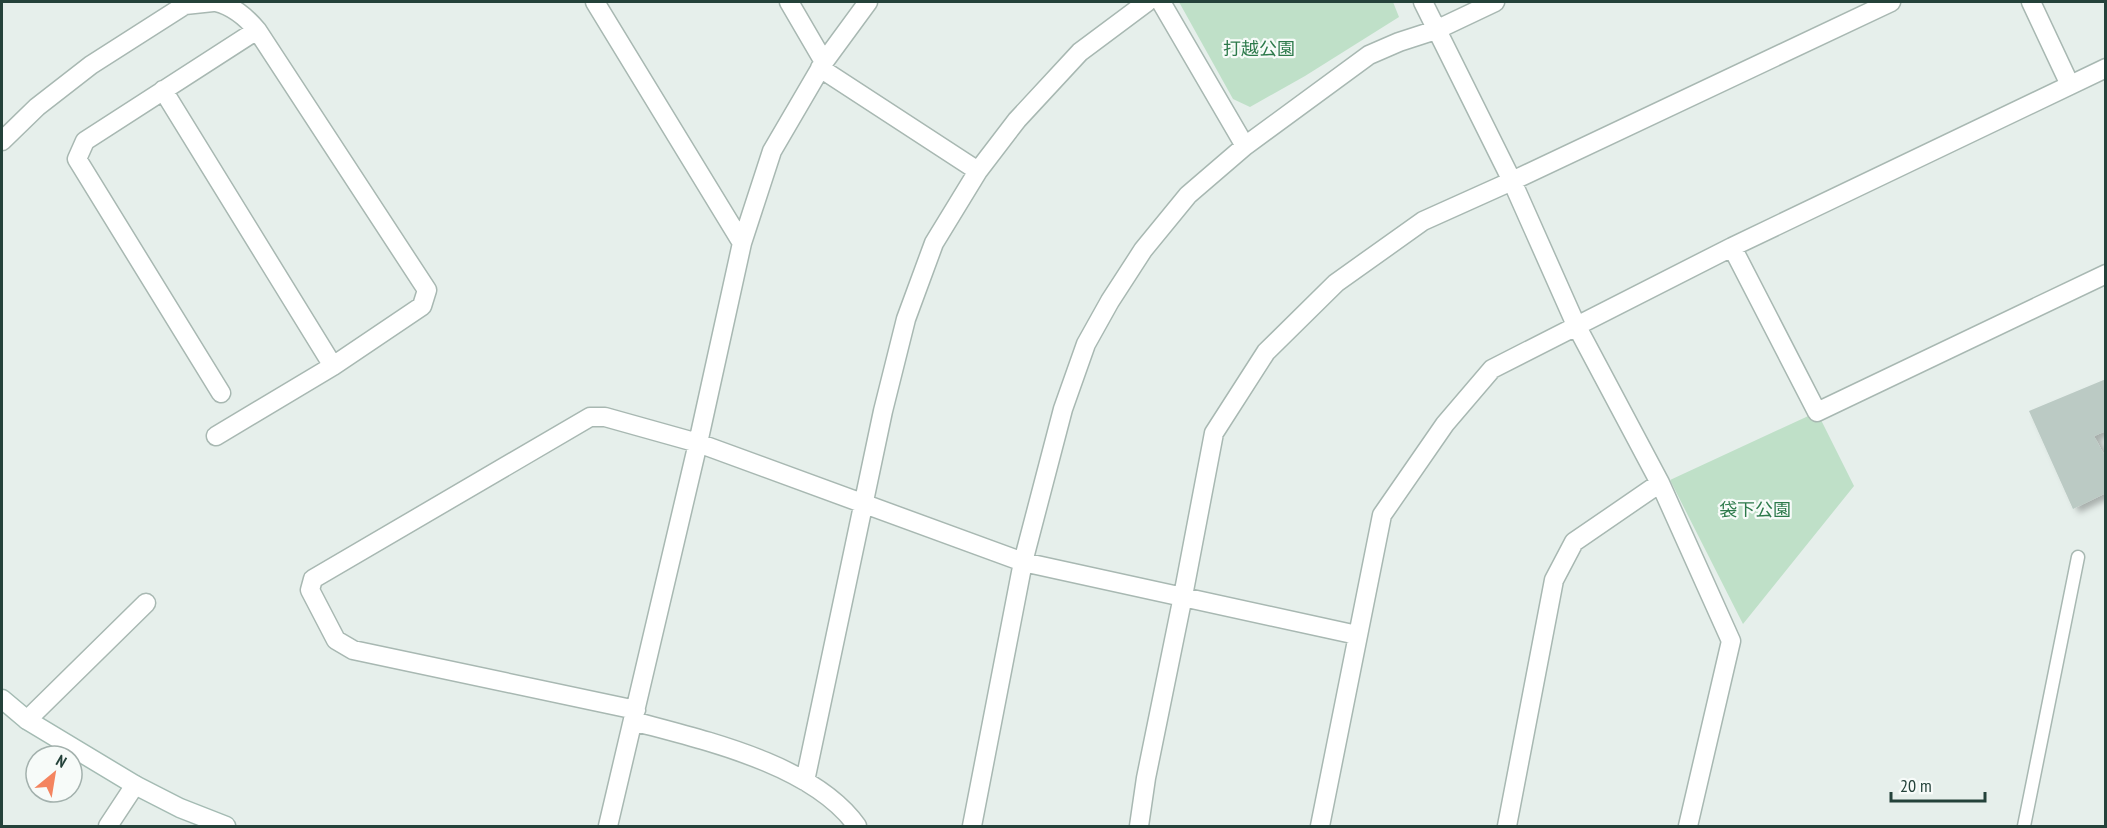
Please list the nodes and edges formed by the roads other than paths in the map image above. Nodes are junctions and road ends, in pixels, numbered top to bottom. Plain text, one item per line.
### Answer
1 (214, 2) edge
2 (595, 2) edge
3 (789, 2) edge
4 (868, 2) edge
5 (1147, 2) edge
6 (1161, 2) edge
7 (1423, 2) edge
8 (1495, 2) edge
9 (1891, 2) edge
10 (2031, 2) edge
11 (257, 30) junction
12 (1436, 30) junction
13 (822, 65) junction
14 (2106, 68) edge
15 (2070, 85) junction
16 (163, 90) junction
17 (2, 141) edge
18 (1245, 146) junction
19 (978, 171) junction
20 (1512, 181) junction
21 (742, 243) junction
22 (1732, 247) junction
23 (2106, 274) edge
24 (1576, 325) junction
25 (333, 366) junction
26 (221, 393) dead end
27 (216, 436) dead end
28 (698, 443) junction
29 (1660, 483) junction
30 (864, 505) junction
31 (2078, 557) dead end
32 (1023, 562) junction
33 (1184, 596) junction
34 (146, 603) dead end
35 (1356, 635) junction
36 (2, 699) edge
37 (635, 716) junction
38 (27, 720) junction
39 (805, 781) junction
40 (135, 785) junction
41 (108, 826) edge
42 (226, 826) edge
43 (608, 826) edge
44 (857, 826) edge
45 (972, 826) edge
46 (1138, 826) edge
47 (1320, 826) edge
48 (1507, 826) edge
49 (1688, 826) edge
50 (2024, 826) edge

1 - 11 street
1 - 17 street
2 - 21 street
3 - 13 street
4 - 13 street
5 - 19 street
6 - 18 street
7 - 12 street
8 - 12 street
9 - 20 street
10 - 15 street
11 - 16 street
11 - 25 street
12 - 18 street
12 - 20 street
13 - 19 street
13 - 21 street
14 - 15 street
15 - 22 street
16 - 25 street
16 - 26 street
18 - 32 street
19 - 30 street
20 - 24 street
20 - 33 street
21 - 28 street
22 - 23 street
22 - 24 street
24 - 29 street
24 - 35 street
25 - 27 street
28 - 30 street
28 - 37 street
28 - 37 street
29 - 48 street
29 - 49 street
30 - 32 street
30 - 39 street
31 - 50 lane
32 - 33 street
32 - 45 street
33 - 35 street
33 - 46 street
34 - 38 street
35 - 47 street
36 - 38 street
37 - 39 street
37 - 43 street
38 - 40 street
39 - 44 street
40 - 41 street
40 - 42 street

